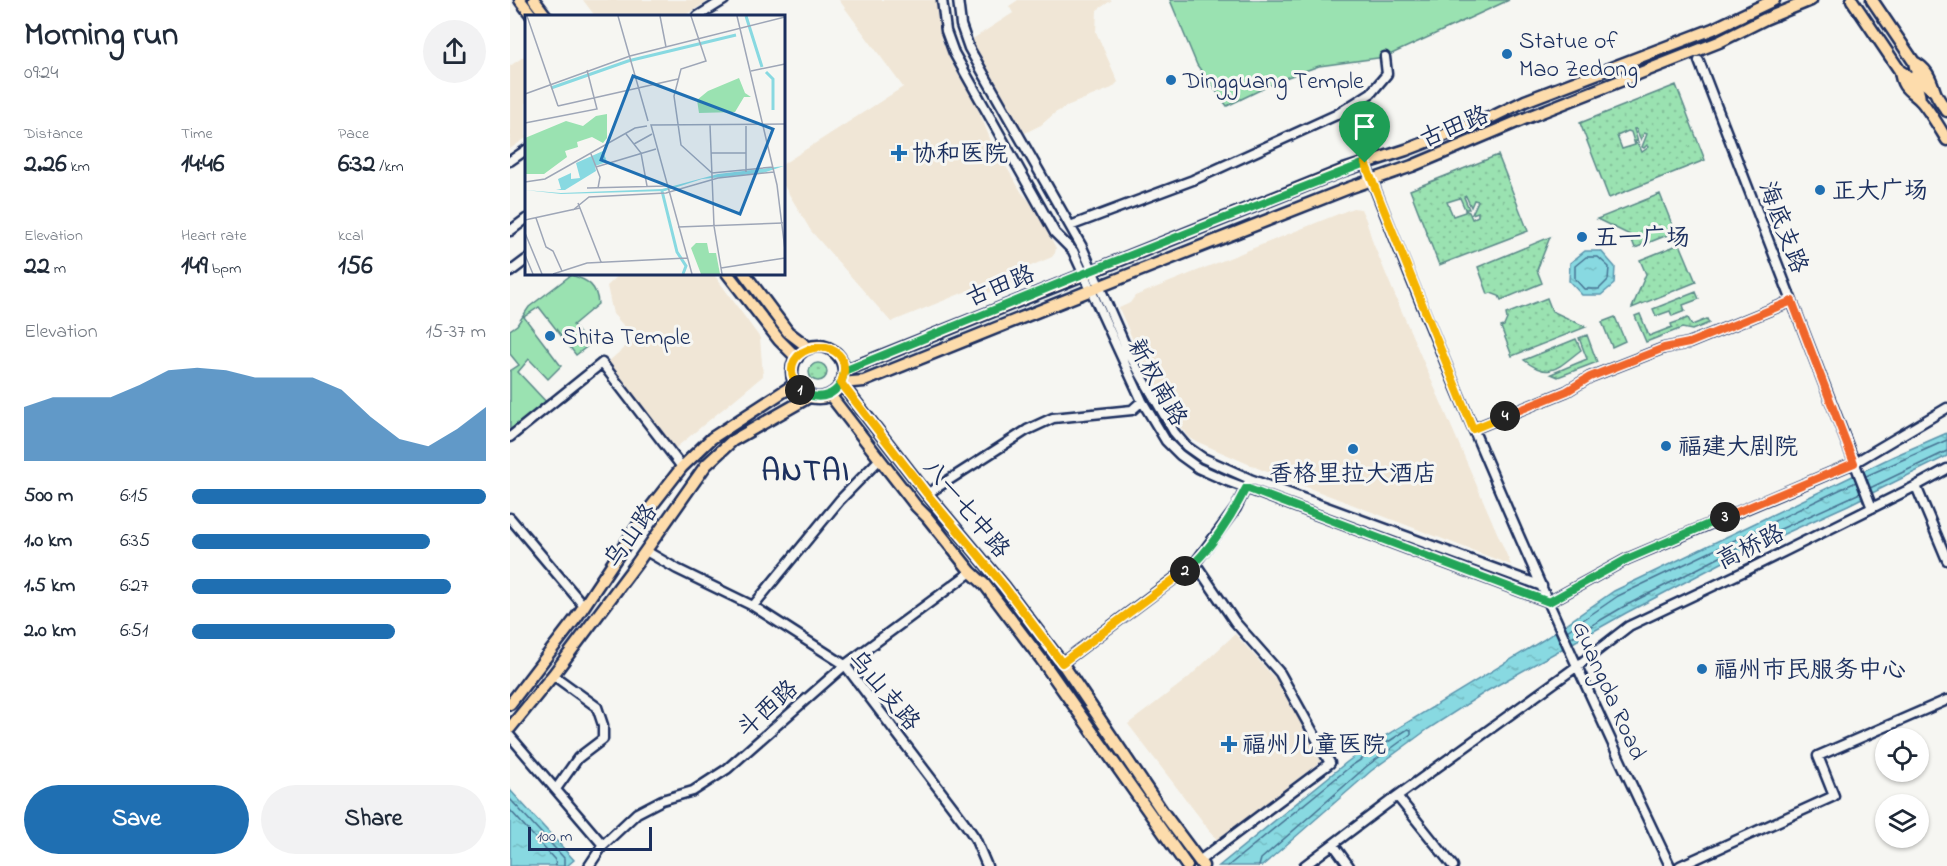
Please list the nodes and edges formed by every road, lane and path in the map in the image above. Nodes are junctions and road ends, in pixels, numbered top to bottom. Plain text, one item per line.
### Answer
1 (520, 0) edge
2 (534, 0) edge
3 (724, 0) edge
4 (942, 0) edge
5 (958, 0) edge
6 (1774, 0) edge
7 (1811, 0) edge
8 (1852, 0) edge
9 (1872, 0) edge
10 (531, 15) edge
11 (545, 15) edge
12 (700, 15) edge
13 (1385, 57) dead end
14 (1699, 61) dead end
15 (1947, 111) edge
16 (1947, 140) edge
17 (525, 151) edge
18 (510, 161) edge
19 (1365, 163) junction
20 (1372, 180) junction
21 (525, 223) edge
22 (1070, 226) junction
23 (510, 231) edge
24 (525, 261) edge
25 (510, 272) edge
26 (1088, 272) junction
27 (729, 274) edge
28 (745, 274) edge
29 (1095, 288) junction
30 (1792, 301) junction
31 (809, 348) junction
32 (797, 358) junction
33 (844, 371) junction
34 (841, 383) junction
35 (795, 384) junction
36 (830, 395) junction
37 (811, 396) junction
38 (1142, 401) junction
39 (1947, 408) edge
40 (1473, 429) junction
41 (510, 437) edge
42 (879, 460) junction
43 (1854, 463) junction
44 (681, 467) junction
45 (1947, 469) edge
46 (1250, 479) junction
47 (1916, 486) junction
48 (1246, 488) junction
49 (927, 494) junction
50 (1872, 508) junction
51 (510, 518) edge
52 (646, 551) junction
53 (1947, 560) edge
54 (1195, 563) junction
55 (971, 572) junction
56 (1542, 586) junction
57 (1549, 602) junction
58 (584, 606) junction
59 (753, 606) junction
60 (1062, 663) junction
61 (845, 664) junction
62 (1576, 667) junction
63 (553, 675) junction
64 (1947, 700) edge
65 (510, 704) edge
66 (510, 728) edge
67 (510, 736) edge
68 (556, 789) junction
69 (1397, 796) junction
70 (1333, 844) junction
71 (603, 845) junction
72 (1201, 863) edge
73 (589, 866) edge
74 (987, 866) edge
75 (1187, 866) edge
76 (1304, 866) edge
77 (1349, 866) edge
78 (1453, 866) edge
79 (1670, 866) edge
80 (1680, 866) edge

1 - 10 main road
2 - 11 main road
3 - 12 street
4 - 26 street
5 - 22 street
6 - 19 main road, 古田路
7 - 20 main road, 古田路
8 - 16 main road
9 - 15 main road
13 - 22 street
14 - 30 street, 海底支路
17 - 18 street
19 - 20 street, Guangda Road
19 - 26 main road, 古田路
20 - 29 main road, 古田路
20 - 40 street, Guangda Road
21 - 23 street
22 - 26 street
24 - 25 street
26 - 29 street
26 - 33 main road, 古田路
27 - 32 main road
28 - 31 main road
29 - 34 main road, 古田路
29 - 38 street, 新权南路
29 - 46 street, 新权南路
30 - 40 street
30 - 43 street, 海底支路
31 - 32 main road
31 - 33 main road
32 - 35 main road
33 - 34 main road
34 - 36 main road
34 - 49 main road, 八一七中路
35 - 37 main road
35 - 44 main road, 乌山路
36 - 37 main road
36 - 42 main road, 八一七中路
37 - 52 main road, 乌山路
38 - 48 street, 新权南路
38 - 49 street
39 - 43 street
40 - 56 street, Guangda Road
41 - 44 street
42 - 55 main road, 八一七中路
42 - 59 street
43 - 50 street, 海底支路
43 - 57 street
44 - 58 main road, 乌山路
45 - 47 street, 高桥路
46 - 48 street
46 - 56 street, 新权南路
47 - 50 street, 高桥路
47 - 53 street
48 - 54 street
48 - 57 street, 新权南路
49 - 60 main road, 八一七中路
50 - 62 street, 高桥路
51 - 58 street
52 - 59 street, 乌山支路
52 - 63 main road, 乌山路
54 - 60 street
54 - 72 street
55 - 61 street, 斗西路
55 - 75 main road, 八一七中路
56 - 57 street, Guangda Road
57 - 62 street, Guangda Road
58 - 65 main road, 乌山路
59 - 61 street, 乌山支路
60 - 72 main road, 八一七中路
61 - 71 street, 斗西路
61 - 74 street, 乌山支路
62 - 69 street, 高桥路
62 - 79 street, Guangda Road
63 - 66 main road, 乌山路
63 - 68 street
64 - 80 street
67 - 68 street
68 - 71 street
69 - 70 street, 高桥路
69 - 78 street
70 - 76 street, 高桥路
70 - 77 street
71 - 73 street, 斗西路

